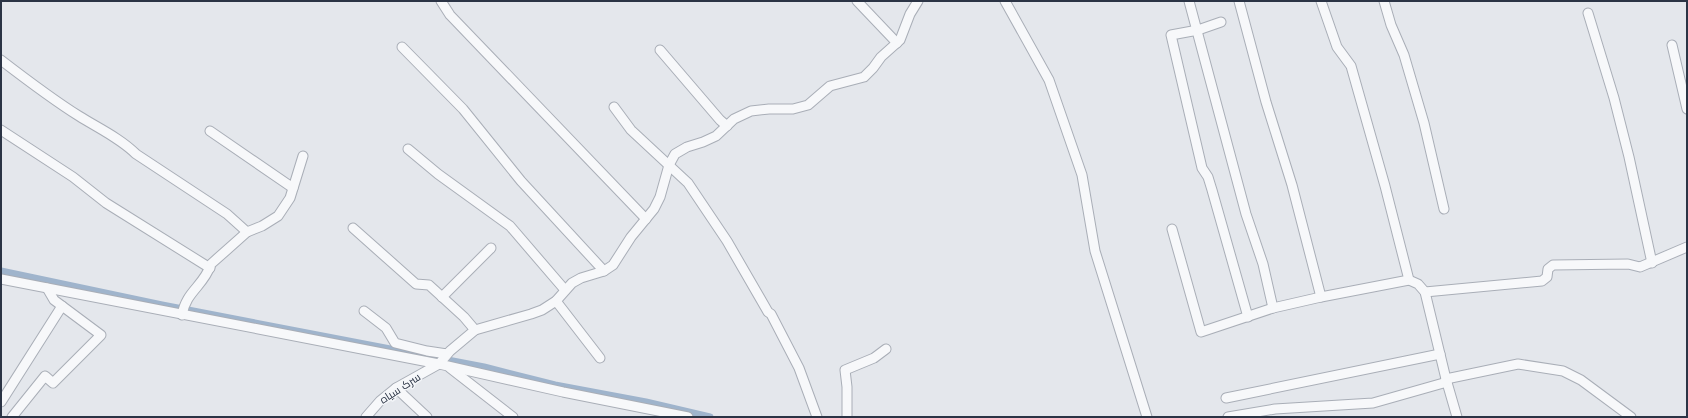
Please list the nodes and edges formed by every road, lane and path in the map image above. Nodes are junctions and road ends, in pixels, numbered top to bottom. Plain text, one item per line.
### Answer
1 (441, 1) edge
2 (857, 1) edge
3 (918, 1) edge
4 (1005, 1) edge
5 (1190, 1) edge
6 (1239, 1) edge
7 (1321, 1) edge
8 (1384, 1) edge
9 (1588, 13) dead end
10 (1221, 22) dead end
11 (1198, 30) junction
12 (897, 43) junction
13 (1672, 45) dead end
14 (402, 47) dead end
15 (660, 50) dead end
16 (1, 60) edge
17 (614, 107) dead end
18 (1687, 109) edge
19 (727, 126) junction
20 (1, 130) edge
21 (210, 131) dead end
22 (408, 150) dead end
23 (303, 156) dead end
24 (669, 165) junction
25 (293, 188) junction
26 (1444, 209) dead end
27 (646, 219) junction
28 (353, 228) dead end
29 (1172, 229) dead end
30 (247, 232) junction
31 (1687, 246) edge
32 (491, 248) dead end
33 (1652, 263) junction
34 (210, 268) junction
35 (604, 271) junction
36 (1, 279) edge
37 (1409, 280) junction
38 (47, 288) junction
39 (565, 290) junction
40 (1425, 292) junction
41 (442, 296) junction
42 (1321, 297) junction
43 (556, 301) junction
44 (62, 306) junction
45 (1273, 308) junction
46 (364, 311) dead end
47 (183, 312) junction
48 (1248, 317) junction
49 (474, 330) junction
50 (886, 349) dead end
51 (1440, 354) junction
52 (600, 358) dead end
53 (444, 361) junction
54 (1446, 380) junction
55 (396, 388) junction
56 (1226, 398) dead end
57 (1, 402) edge
58 (12, 417) edge
59 (366, 417) edge
60 (427, 417) edge
61 (513, 417) edge
62 (688, 417) edge
63 (817, 417) edge
64 (847, 417) edge
65 (1147, 417) edge
66 (1228, 417) edge
67 (1458, 417) edge
68 (1631, 417) edge

1 - 27 street
2 - 12 street
3 - 12 street
4 - 65 street
5 - 11 street
6 - 42 street
7 - 37 street
8 - 26 street
9 - 33 street
10 - 11 street
11 - 45 street
11 - 48 street
12 - 19 street
13 - 18 street
14 - 35 street
15 - 19 street
16 - 30 street
17 - 24 street
19 - 24 street
20 - 34 street
21 - 25 street
22 - 39 street
23 - 25 street
24 - 27 street
24 - 63 street
25 - 30 street
27 - 35 street
28 - 41 street
29 - 48 street
30 - 34 street
31 - 33 street
32 - 41 street
33 - 40 street
34 - 47 street
35 - 39 street
36 - 38 street
37 - 40 street
37 - 42 street
38 - 44 street
38 - 47 street
39 - 43 street
40 - 51 street
41 - 49 street
42 - 45 street
43 - 49 street
43 - 52 street
44 - 57 street
44 - 58 street
45 - 48 street
46 - 53 street
47 - 53 street
49 - 53 street, سرک سیاه
50 - 64 street
51 - 54 street
51 - 56 street
53 - 55 street, سرک سیاه
53 - 61 street
53 - 62 street
54 - 66 street
54 - 67 street
54 - 68 street
55 - 59 street, سرک سیاه
55 - 60 street

